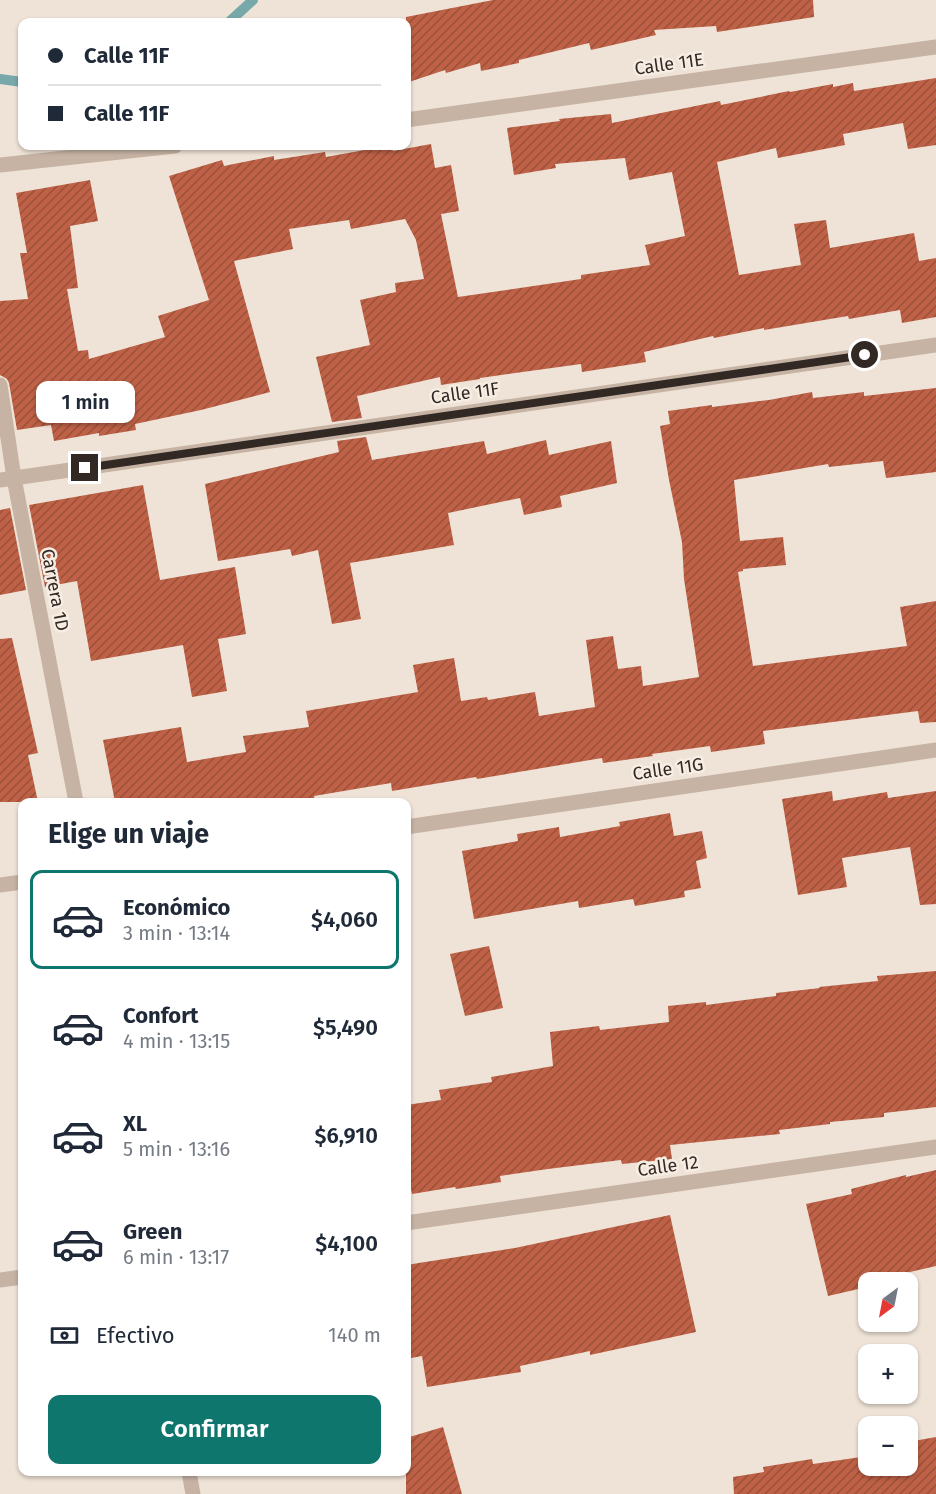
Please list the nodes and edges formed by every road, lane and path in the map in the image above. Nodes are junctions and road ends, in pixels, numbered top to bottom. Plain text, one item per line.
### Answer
1 (936, 47) edge
2 (411, 119) edge
3 (138, 150) edge
4 (0, 165) edge
5 (936, 345) edge
6 (0, 385) edge
7 (7, 479) edge
8 (936, 750) edge
9 (75, 798) edge
10 (411, 826) edge
11 (18, 883) edge
12 (0, 885) edge
13 (936, 1147) edge
14 (411, 1222) edge
15 (18, 1278) edge
16 (0, 1280) edge
17 (190, 1476) edge
18 (193, 1494) edge

1 - 2 street, Calle 11E
3 - 4 street
5 - 7 street, Calle 11F
6 - 7 street, Carrera 1D
7 - 9 street, Carrera 1D
8 - 10 street, Calle 11G
11 - 12 street
13 - 14 street, Calle 12
15 - 16 street
17 - 18 street

